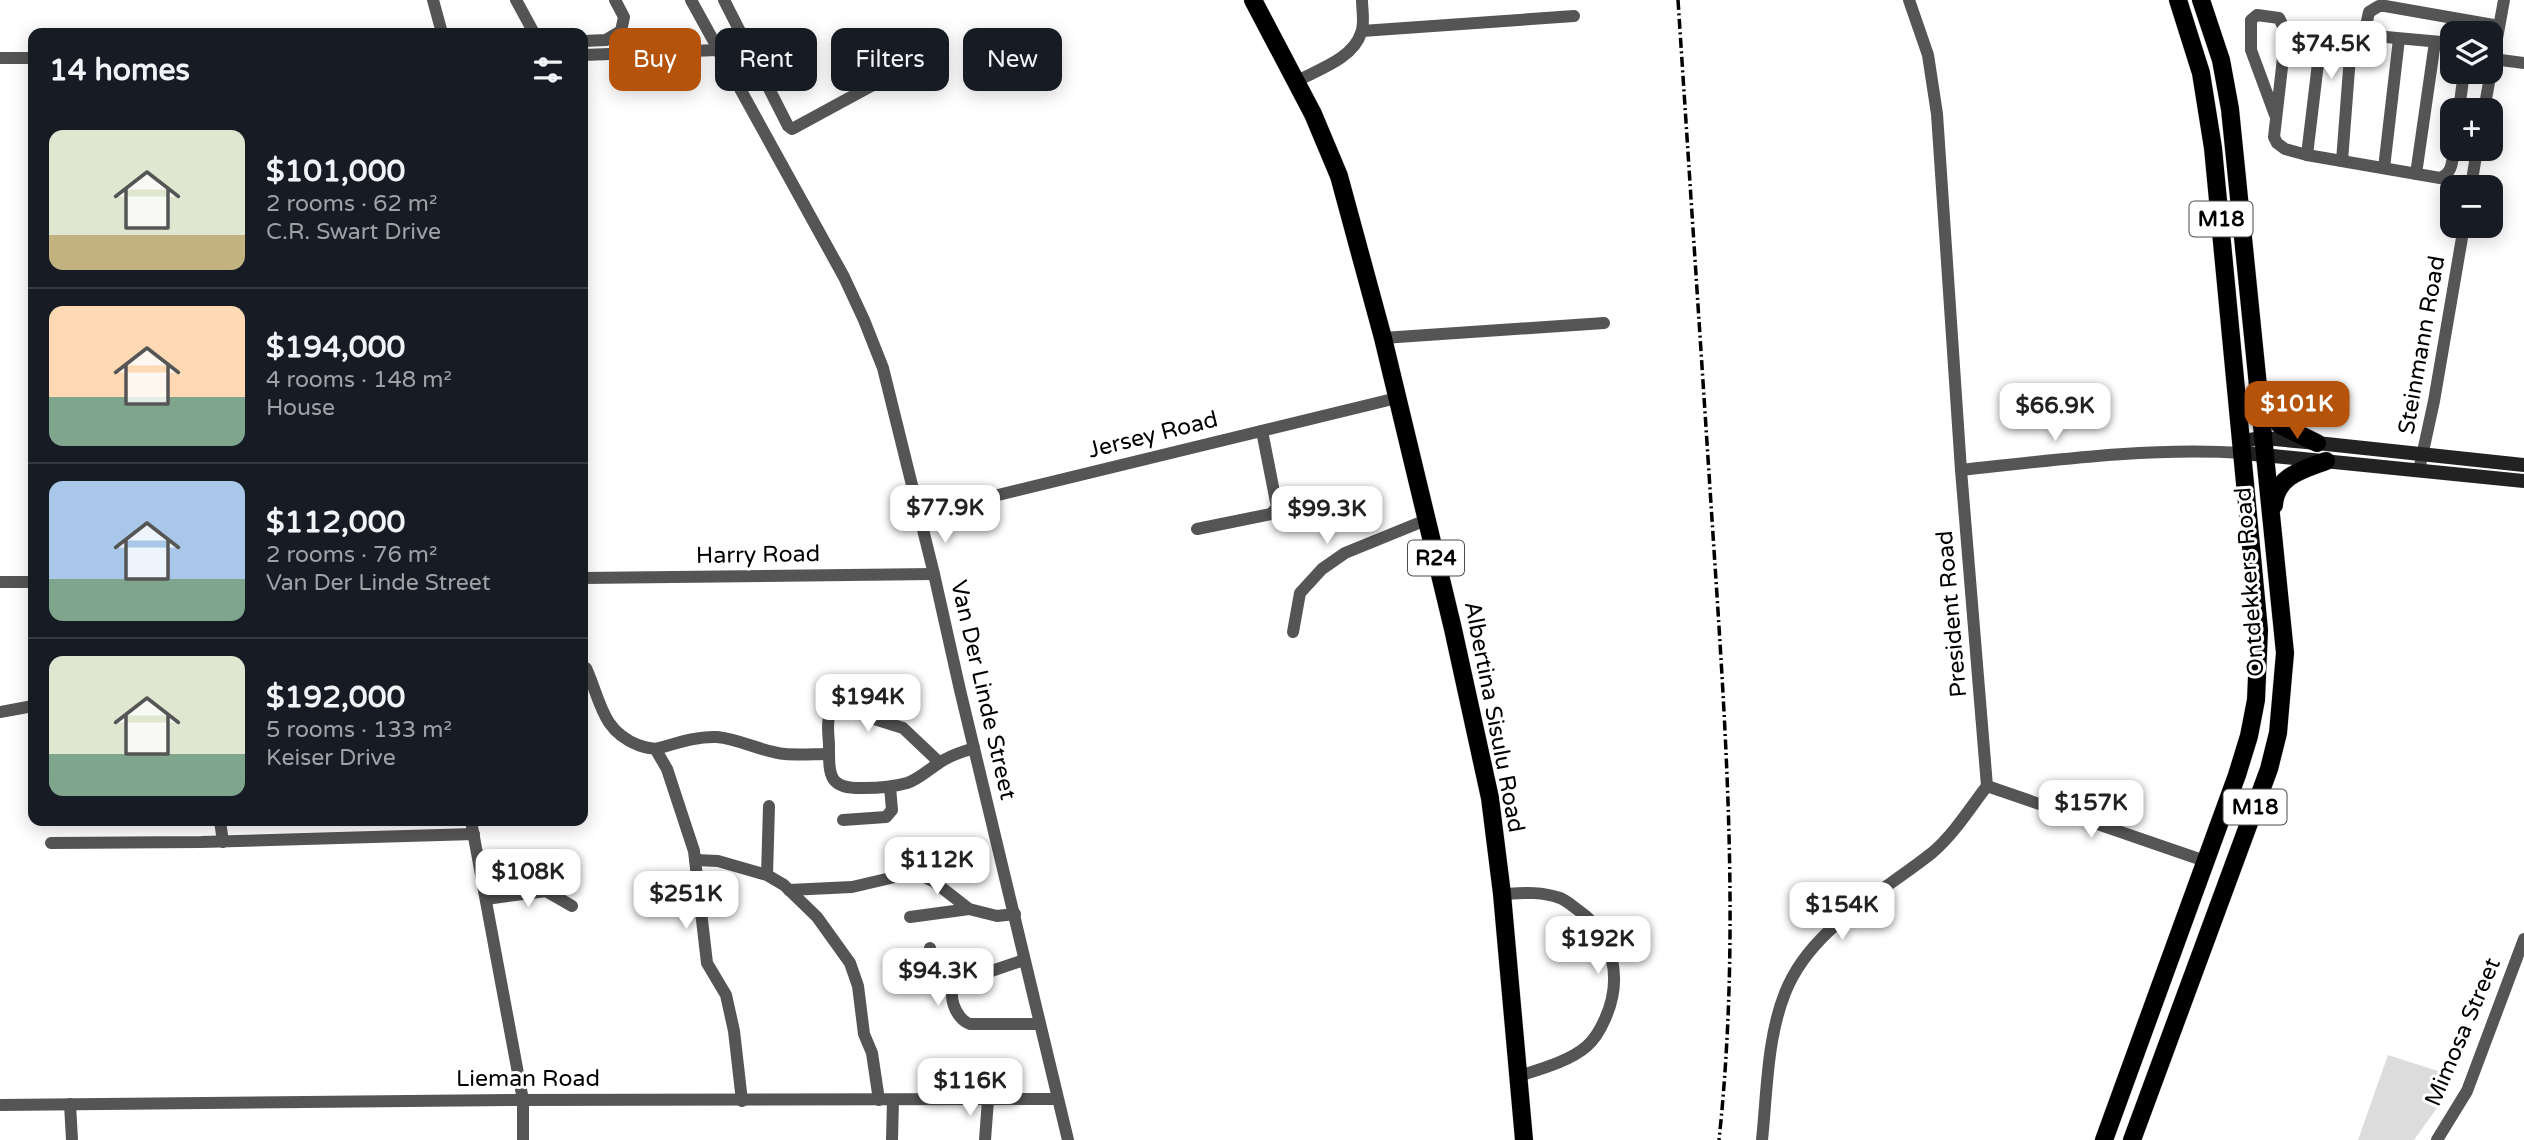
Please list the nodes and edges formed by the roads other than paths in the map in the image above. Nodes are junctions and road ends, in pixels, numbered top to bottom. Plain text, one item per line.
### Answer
1 (433, 0) edge
2 (516, 0) edge
3 (615, 0) edge
4 (691, 0) edge
5 (724, 0) edge
6 (1254, 0) edge
7 (1362, 0) edge
8 (1909, 0) edge
9 (2178, 0) edge
10 (2201, 0) edge
11 (2504, 0) edge
12 (1574, 16) dead end
13 (2472, 21) edge
14 (2500, 21) edge
15 (441, 28) edge
16 (531, 28) edge
17 (739, 28) edge
18 (2322, 29) dead end
19 (1362, 31) junction
20 (2364, 35) junction
21 (2399, 39) junction
22 (588, 41) edge
23 (2435, 42) junction
24 (2440, 42) edge
25 (715, 45) edge
26 (715, 52) edge
27 (588, 55) edge
28 (2319, 55) junction
29 (0, 58) edge
30 (28, 58) edge
31 (2349, 58) junction
32 (2503, 60) edge
33 (2524, 63) edge
34 (1296, 82) junction
35 (741, 91) edge
36 (771, 91) edge
37 (863, 91) edge
38 (2275, 115) junction
39 (2307, 155) junction
40 (2342, 161) junction
41 (2452, 161) edge
42 (2384, 168) junction
43 (2416, 174) junction
44 (2462, 238) edge
45 (1604, 323) dead end
46 (1383, 338) junction
47 (2259, 392) junction
48 (1397, 398) junction
49 (1262, 430) junction
50 (2317, 443) junction
51 (2243, 447) junction
52 (2264, 447) junction
53 (2424, 455) junction
54 (2326, 461) junction
55 (2524, 465) edge
56 (1961, 470) junction
57 (2420, 470) junction
58 (2524, 481) edge
59 (920, 514) junction
60 (1426, 520) junction
61 (2272, 528) junction
62 (1197, 529) dead end
63 (934, 574) junction
64 (588, 578) edge
65 (0, 582) edge
66 (28, 582) edge
67 (1293, 632) dead end
68 (588, 673) edge
69 (28, 707) edge
70 (0, 712) edge
71 (974, 748) junction
72 (656, 750) junction
73 (829, 754) junction
74 (939, 762) junction
75 (1987, 786) junction
76 (890, 787) junction
77 (769, 806) dead end
78 (843, 820) dead end
79 (221, 826) edge
80 (473, 827) edge
81 (223, 842) junction
82 (51, 843) dead end
83 (695, 860) junction
84 (2205, 862) junction
85 (767, 875) junction
86 (789, 890) junction
87 (1502, 894) junction
88 (486, 899) junction
89 (572, 906) dead end
90 (968, 909) junction
91 (1014, 914) junction
92 (910, 917) dead end
93 (2524, 939) edge
94 (930, 948) dead end
95 (1024, 960) junction
96 (951, 991) junction
97 (1039, 1024) junction
98 (1519, 1076) junction
99 (1057, 1099) junction
100 (523, 1100) junction
101 (879, 1100) junction
102 (893, 1100) junction
103 (988, 1100) junction
104 (743, 1101) junction
105 (70, 1104) junction
106 (0, 1105) edge
107 (72, 1140) edge
108 (523, 1140) edge
109 (892, 1140) edge
110 (985, 1140) edge
111 (1068, 1140) edge
112 (1524, 1140) edge
113 (1762, 1140) edge
114 (2104, 1140) edge
115 (2132, 1140) edge
116 (2437, 1140) edge

1 - 15 street
2 - 16 street
3 - 22 street
4 - 25 street, Van Der Linde Street
5 - 17 street
6 - 34 main road, Albertina Sisulu Road / R24
7 - 19 street
8 - 56 street, President Road
9 - 51 main road, Ontdekkers Road / M18
10 - 47 main road, Ontdekkers Road / M18
11 - 14 street
12 - 19 street
13 - 20 street
18 - 28 street
19 - 34 street
20 - 21 street
20 - 31 street
21 - 23 street
21 - 42 street
23 - 24 street
23 - 43 street
26 - 27 street
28 - 31 street
28 - 39 street
29 - 30 street
31 - 40 street
32 - 33 street
34 - 46 main road, Albertina Sisulu Road / R24
35 - 59 street, Van Der Linde Street
36 - 37 street
38 - 38 street
38 - 39 street
39 - 40 street
40 - 42 street
41 - 43 street
42 - 43 street
44 - 53 street, Steinmann Road
45 - 46 street
46 - 48 main road, Albertina Sisulu Road / R24
47 - 50 main road
47 - 52 main road, Ontdekkers Road / M18
48 - 49 street, Jersey Road
48 - 60 main road, Albertina Sisulu Road / R24
49 - 59 street, Jersey Road
49 - 62 street
50 - 52 main road
50 - 53 main road
51 - 52 main road
51 - 56 street
51 - 84 main road, Ontdekkers Road / M18
52 - 54 main road
52 - 61 main road, Ontdekkers Road / M18
53 - 55 main road
53 - 57 street, Steinmann Road
54 - 57 main road
54 - 61 main road
56 - 75 street, President Road
57 - 58 main road
59 - 63 street, Van Der Linde Street
60 - 67 street
60 - 87 main road, Albertina Sisulu Road / R24
61 - 115 main road, Ontdekkers Road / M18
63 - 64 street, Harry Road
63 - 71 street, Van Der Linde Street
65 - 66 street
68 - 72 street
69 - 70 street
71 - 74 street
71 - 91 street, Van Der Linde Street
72 - 73 street
72 - 83 street
73 - 74 street
73 - 76 street
74 - 76 street
75 - 84 street
75 - 113 street
76 - 78 street
77 - 85 street
79 - 81 street
80 - 81 street
80 - 88 street
81 - 82 street
83 - 85 street
83 - 104 street
84 - 114 main road, Ontdekkers Road / M18
85 - 86 street
86 - 90 street
86 - 101 street
87 - 98 main road, Albertina Sisulu Road / R24
87 - 98 street
88 - 89 street
88 - 100 street
90 - 91 street
90 - 92 street
91 - 95 street, Van Der Linde Street
93 - 116 street, Mimosa Street
94 - 96 street
95 - 96 street
95 - 97 street, Van Der Linde Street
96 - 97 street
97 - 99 street, Van Der Linde Street
98 - 112 main road, Albertina Sisulu Road / R24
99 - 103 street, Lieman Road
99 - 111 street, Van Der Linde Street
100 - 104 street, Lieman Road
100 - 105 street, Lieman Road
100 - 108 street
101 - 102 street, Lieman Road
101 - 104 street, Lieman Road
102 - 103 street, Lieman Road
102 - 109 street
103 - 110 street
105 - 106 street, Lieman Road
105 - 107 street

